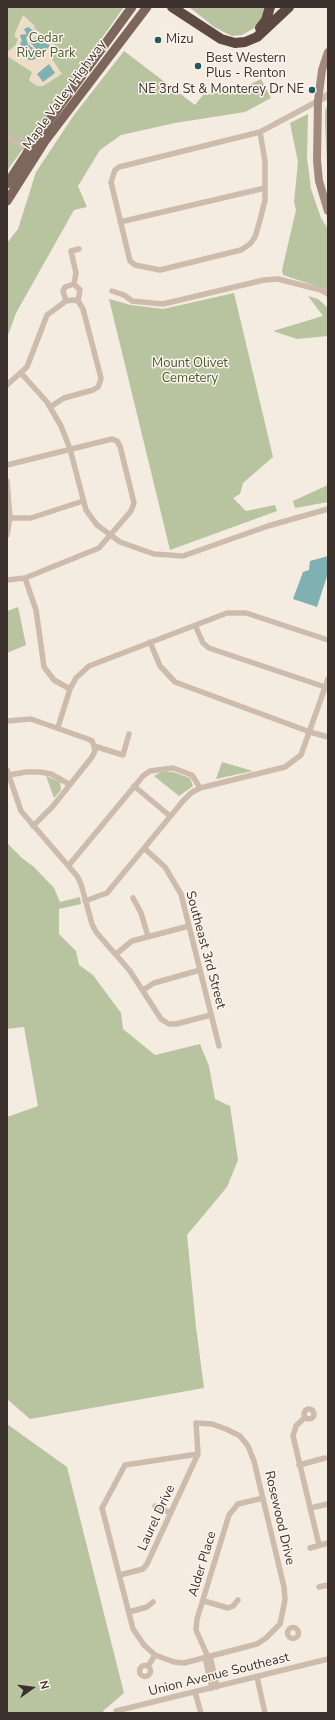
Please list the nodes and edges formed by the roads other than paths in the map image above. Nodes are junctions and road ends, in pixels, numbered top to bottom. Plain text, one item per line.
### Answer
1 (132, 7) edge
2 (147, 7) edge
3 (172, 7) edge
4 (180, 7) edge
5 (270, 7) edge
6 (289, 7) edge
7 (328, 52) edge
8 (328, 95) edge
9 (318, 101) junction
10 (260, 132) junction
11 (7, 137) edge
12 (28, 150) junction
13 (36, 156) junction
14 (7, 184) edge
15 (265, 188) junction
16 (7, 201) edge
17 (328, 211) edge
18 (120, 222) junction
19 (79, 249) dead end
20 (74, 284) junction
21 (112, 292) dead end
22 (328, 294) edge
23 (66, 301) junction
24 (78, 301) junction
25 (22, 373) junction
26 (7, 385) edge
27 (50, 407) junction
28 (70, 449) junction
29 (7, 465) edge
30 (7, 481) edge
31 (83, 501) junction
32 (328, 509) edge
33 (10, 518) junction
34 (7, 535) edge
35 (110, 536) junction
36 (25, 578) junction
37 (7, 580) edge
38 (195, 625) junction
39 (328, 640) edge
40 (150, 642) junction
41 (328, 679) edge
42 (325, 687) junction
43 (70, 689) junction
44 (7, 722) edge
45 (58, 727) junction
46 (310, 732) junction
47 (129, 734) dead end
48 (328, 737) edge
49 (94, 746) junction
50 (8, 773) edge
51 (69, 784) junction
52 (134, 786) junction
53 (200, 788) junction
54 (170, 816) junction
55 (34, 826) junction
56 (144, 848) junction
57 (69, 865) junction
58 (133, 898) dead end
59 (85, 901) junction
60 (189, 926) junction
61 (148, 936) junction
62 (116, 954) junction
63 (200, 970) junction
64 (143, 990) junction
65 (211, 1015) junction
66 (219, 1046) dead end
67 (305, 1417) dead end
68 (198, 1454) junction
69 (325, 1458) dead end
70 (299, 1465) junction
71 (263, 1498) junction
72 (328, 1504) edge
73 (155, 1506) dead end
74 (310, 1508) junction
75 (171, 1513) junction
76 (328, 1543) edge
77 (319, 1545) junction
78 (310, 1548) dead end
79 (120, 1575) junction
80 (328, 1585) edge
81 (319, 1587) dead end
82 (238, 1600) dead end
83 (204, 1601) junction
84 (153, 1602) dead end
85 (129, 1612) junction
86 (280, 1624) junction
87 (289, 1630) dead end
88 (154, 1655) junction
89 (208, 1657) junction
90 (328, 1659) edge
91 (148, 1666) dead end
92 (256, 1677) junction
93 (215, 1687) junction
94 (195, 1692) junction
95 (116, 1711) dead end
96 (200, 1713) edge
97 (265, 1713) edge

1 - 12 main road, Maple Valley Highway
2 - 13 main road, Maple Valley Highway
3 - 6 highway
4 - 5 highway
7 - 9 main road
8 - 9 street
9 - 10 street
9 - 17 main road
10 - 15 street
10 - 18 street
11 - 12 street
12 - 13 street
12 - 14 main road, Maple Valley Highway
13 - 16 main road, Maple Valley Highway
15 - 18 street
15 - 18 street
19 - 20 street
20 - 23 street
20 - 24 street
21 - 22 street
23 - 24 street
23 - 25 street
24 - 27 street
25 - 26 street
25 - 27 street
27 - 28 street
28 - 29 street
28 - 31 street
28 - 35 street
30 - 33 street
31 - 33 street
31 - 35 street
32 - 35 street
33 - 34 street
35 - 36 street
36 - 37 street
36 - 43 street
38 - 39 street
38 - 40 street
38 - 42 street
40 - 43 street
40 - 46 street
41 - 42 street
42 - 46 street
43 - 45 street
44 - 45 street
45 - 49 street
46 - 48 street
46 - 53 street
47 - 49 street
49 - 51 street
50 - 51 street
50 - 55 street
51 - 55 street
52 - 53 street
52 - 54 street
52 - 57 street
53 - 54 street
54 - 56 street
55 - 57 street
56 - 59 street
56 - 60 street, Southeast 3rd Street
57 - 59 street
58 - 61 street
59 - 62 street
60 - 61 street
60 - 63 street, Southeast 3rd Street
61 - 62 street
62 - 64 street
63 - 64 street
63 - 65 street, Southeast 3rd Street
64 - 65 street
65 - 66 street, Southeast 3rd Street
67 - 70 street
68 - 71 street, Rosewood Drive
68 - 75 street, Laurel Drive
68 - 79 street
69 - 70 street
70 - 74 street
71 - 83 street, Alder Place
71 - 86 street, Rosewood Drive
72 - 74 street
73 - 75 street
74 - 77 street
75 - 79 street, Laurel Drive
76 - 77 street
77 - 78 street
79 - 85 street
80 - 81 street
82 - 83 street
83 - 89 street, Alder Place
84 - 85 street
85 - 88 street
86 - 87 street
86 - 89 street
88 - 89 street
88 - 91 street
89 - 93 street, Alder Place
90 - 92 street, Union Avenue Southeast
92 - 93 street, Union Avenue Southeast
92 - 97 street
93 - 94 street, Union Avenue Southeast
94 - 95 street, Union Avenue Southeast
94 - 96 street

